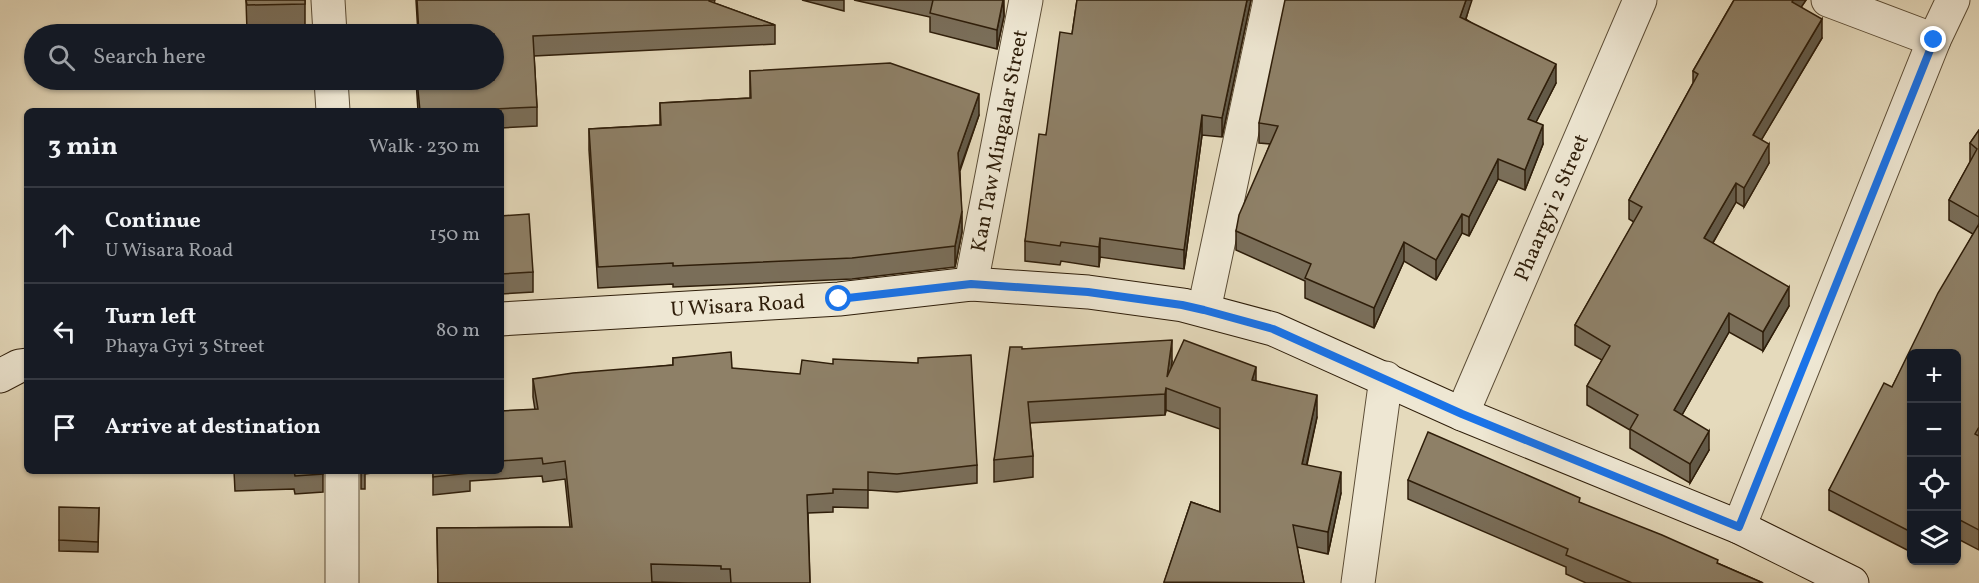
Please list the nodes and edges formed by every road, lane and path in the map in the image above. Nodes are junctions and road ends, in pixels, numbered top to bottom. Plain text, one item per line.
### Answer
1 (328, 0) edge
2 (1026, 0) edge
3 (1270, 0) edge
4 (1640, 0) edge
5 (1828, 0) edge
6 (1953, 0) edge
7 (329, 24) edge
8 (1934, 40) junction
9 (332, 90) edge
10 (333, 108) edge
11 (971, 284) junction
12 (1204, 310) junction
13 (504, 319) edge
14 (24, 365) edge
15 (0, 376) edge
16 (1386, 378) junction
17 (1462, 414) junction
18 (342, 474) edge
19 (1739, 527) junction
20 (342, 583) edge
21 (1358, 583) edge
22 (1852, 583) edge

1 - 7 street
2 - 11 street, Kan Taw Mingalar Street
3 - 12 street
4 - 17 street, Phaargyi 2 Street
5 - 8 street
6 - 8 street
8 - 19 street
9 - 10 street
11 - 12 street, U Wisara Road
11 - 13 street, U Wisara Road
12 - 16 street, U Wisara Road
14 - 15 street
16 - 17 street, U Wisara Road
16 - 21 street
17 - 19 street, U Wisara Road
18 - 20 street
19 - 22 street, U Wisara Road

